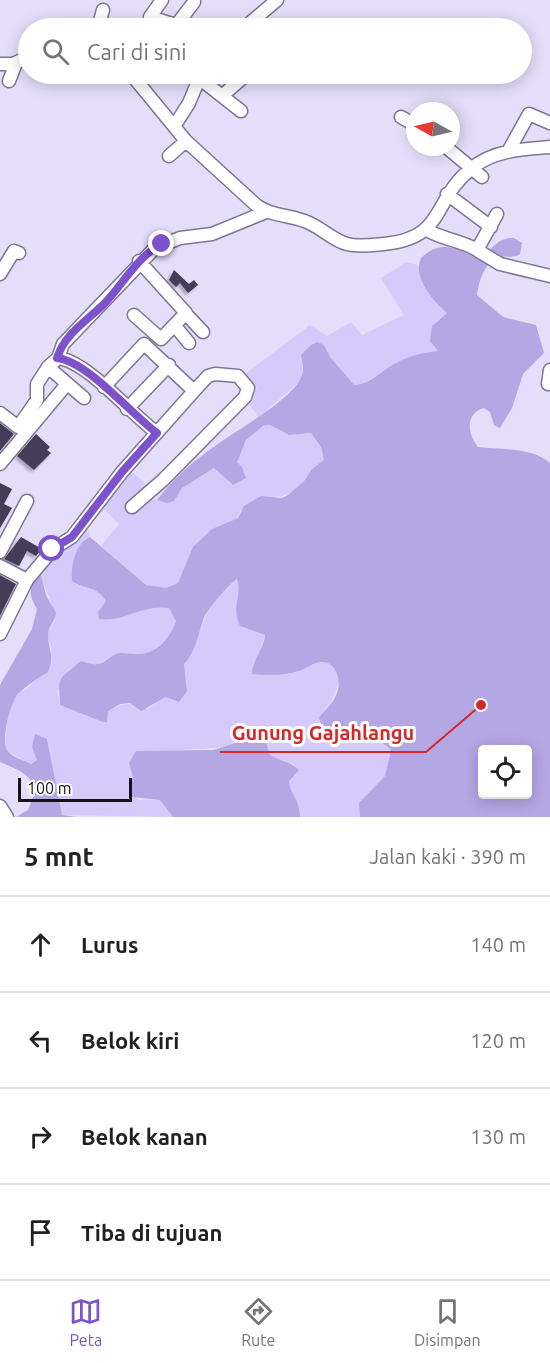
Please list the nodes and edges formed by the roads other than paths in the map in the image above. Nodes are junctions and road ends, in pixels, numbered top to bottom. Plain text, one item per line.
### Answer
1 (162, 0) edge
2 (277, 0) edge
3 (194, 2) dead end
4 (103, 10) dead end
5 (101, 18) edge
6 (152, 18) edge
7 (179, 18) edge
8 (256, 18) edge
9 (16, 63) joint
10 (0, 64) edge
11 (9, 81) dead end
12 (140, 84) edge
13 (197, 84) edge
14 (210, 84) edge
15 (236, 84) edge
16 (223, 95) junction
17 (241, 111) dead end
18 (401, 117) dead end
19 (406, 120) edge
20 (550, 123) edge
21 (175, 125) junction
22 (186, 141) junction
23 (550, 147) edge
24 (509, 150) junction
25 (168, 156) dead end
26 (457, 156) edge
27 (472, 168) junction
28 (482, 177) dead end
29 (447, 194) junction
30 (266, 212) junction
31 (497, 214) dead end
32 (491, 227) junction
33 (427, 230) junction
34 (477, 249) junction
35 (19, 253) dead end
36 (139, 261) junction
37 (0, 274) edge
38 (550, 276) edge
39 (186, 314) junction
40 (134, 315) dead end
41 (175, 326) junction
42 (203, 332) dead end
43 (189, 343) dead end
44 (53, 362) junction
45 (169, 365) junction
46 (550, 370) edge
47 (67, 384) junction
48 (548, 384) dead end
49 (104, 387) junction
50 (194, 391) junction
51 (84, 398) dead end
52 (127, 409) junction
53 (0, 413) edge
54 (157, 433) junction
55 (0, 464) edge
56 (27, 501) dead end
57 (132, 507) dead end
58 (0, 552) edge
59 (0, 566) edge
60 (27, 580) junction
61 (0, 634) edge
62 (0, 806) edge
63 (7, 817) edge

1 - 6 street
2 - 8 street
3 - 7 street
4 - 5 street
9 - 10 street
9 - 11 street
12 - 21 street
13 - 21 street
14 - 16 street
15 - 16 street
16 - 17 street
18 - 19 street
20 - 24 street
21 - 22 street
22 - 25 street
22 - 30 street
23 - 24 street
24 - 27 street
26 - 27 street
27 - 28 street
27 - 29 street
29 - 32 street
29 - 33 street
30 - 33 street
30 - 36 street
31 - 32 street
32 - 34 street
33 - 34 street
34 - 38 street
35 - 37 street
36 - 39 street
36 - 44 street
39 - 41 street
39 - 42 street
40 - 41 street
41 - 43 street
44 - 47 street
44 - 49 street
44 - 53 street
45 - 49 street
45 - 50 street
45 - 52 street
46 - 48 street
47 - 51 street
47 - 55 street
49 - 52 street
50 - 54 street
50 - 57 street
52 - 54 street
54 - 60 street
56 - 58 street
59 - 60 street
60 - 61 street
62 - 63 street

